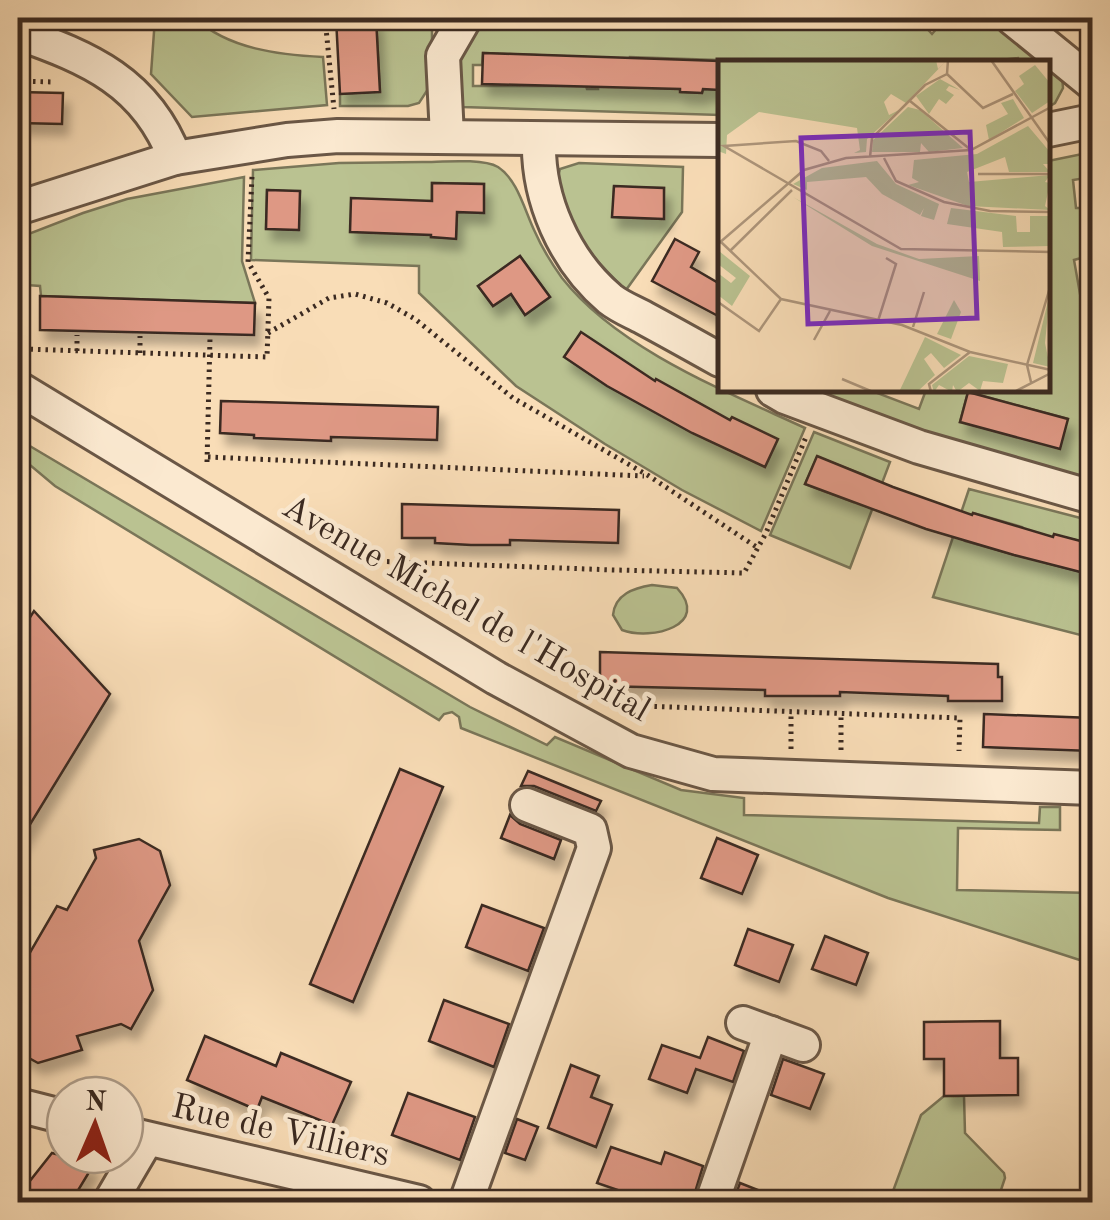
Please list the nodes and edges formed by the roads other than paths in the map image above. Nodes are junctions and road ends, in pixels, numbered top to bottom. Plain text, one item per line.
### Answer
1 (465, 18) edge
2 (1012, 18) edge
3 (18, 33) edge
4 (1092, 83) edge
5 (1092, 121) edge
6 (1050, 130) edge
7 (447, 136) junction
8 (540, 138) junction
9 (718, 140) edge
10 (175, 158) junction
11 (18, 208) edge
12 (718, 359) edge
13 (18, 388) edge
14 (776, 392) edge
15 (1092, 497) edge
16 (1092, 788) edge
17 (527, 805) dead end
18 (803, 1045) dead end
19 (18, 1105) edge
20 (45, 1112) edge
21 (145, 1138) edge
22 (121, 1175) edge
23 (110, 1202) edge
24 (420, 1202) edge
25 (466, 1202) edge
26 (712, 1202) edge

1 - 7 street
2 - 4 street
3 - 10 street
5 - 6 street
7 - 8 street
7 - 10 street
8 - 9 street
8 - 12 street
10 - 11 street
13 - 16 street, Avenue Michel de l'Hospital
14 - 15 street
17 - 25 street
18 - 26 street
19 - 20 street
21 - 24 street, Rue de Villiers
22 - 23 street

